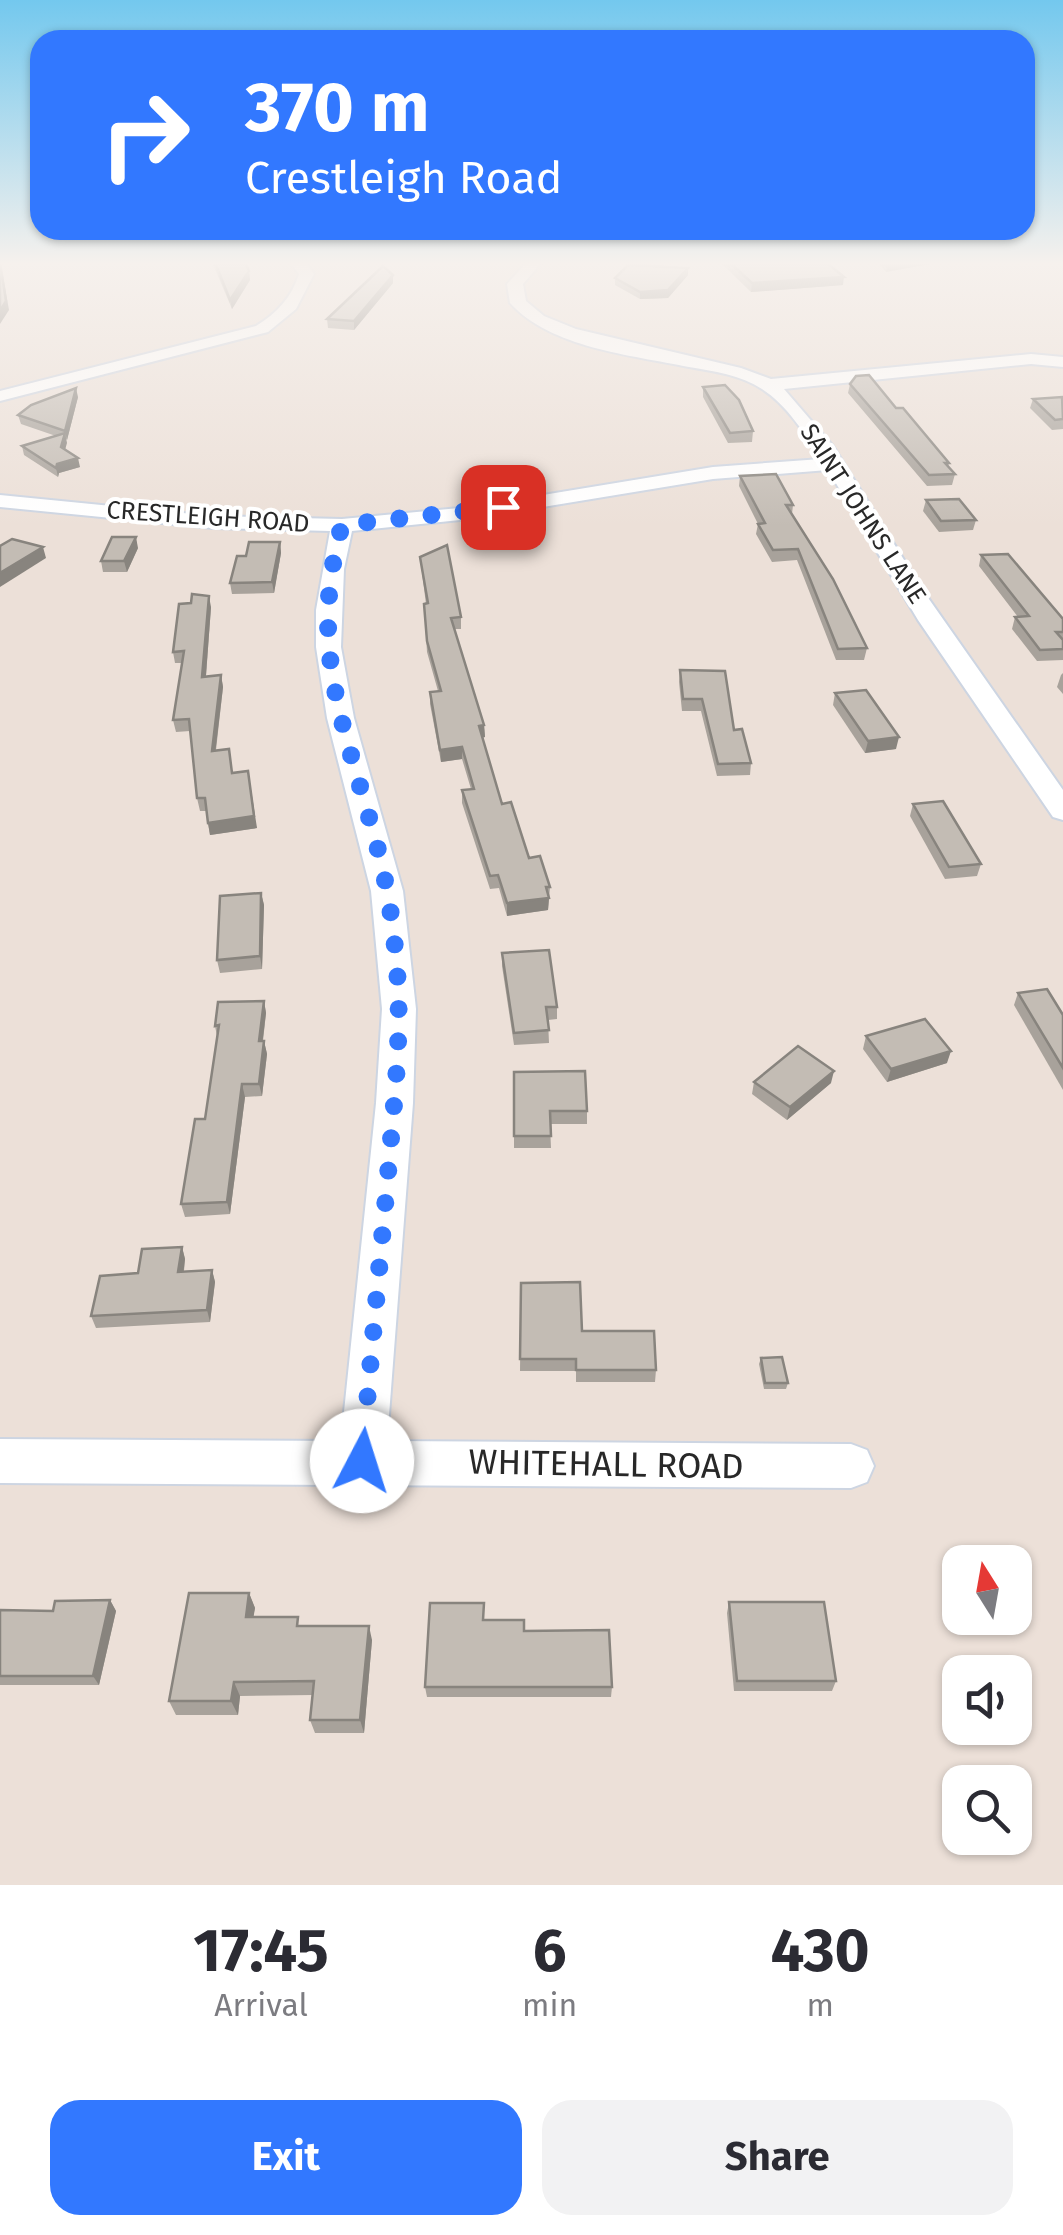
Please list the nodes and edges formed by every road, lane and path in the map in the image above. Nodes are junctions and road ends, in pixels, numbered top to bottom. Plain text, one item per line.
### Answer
1 (180, 350) edge
2 (638, 350) edge
3 (1063, 362) edge
4 (768, 385) junction
5 (0, 396) edge
6 (832, 464) junction
7 (0, 502) edge
8 (342, 525) junction
9 (1063, 811) edge
10 (0, 1461) edge
11 (362, 1461) junction
12 (851, 1466) dead end

1 - 5 street
2 - 4 street, SAINT JOHNS LANE
3 - 4 street
4 - 6 street, SAINT JOHNS LANE
6 - 8 street, CRESTLEIGH ROAD
6 - 9 street, SAINT JOHNS LANE
7 - 8 street, CRESTLEIGH ROAD
8 - 11 street
10 - 11 street, WHITEHALL ROAD
11 - 12 street, WHITEHALL ROAD

